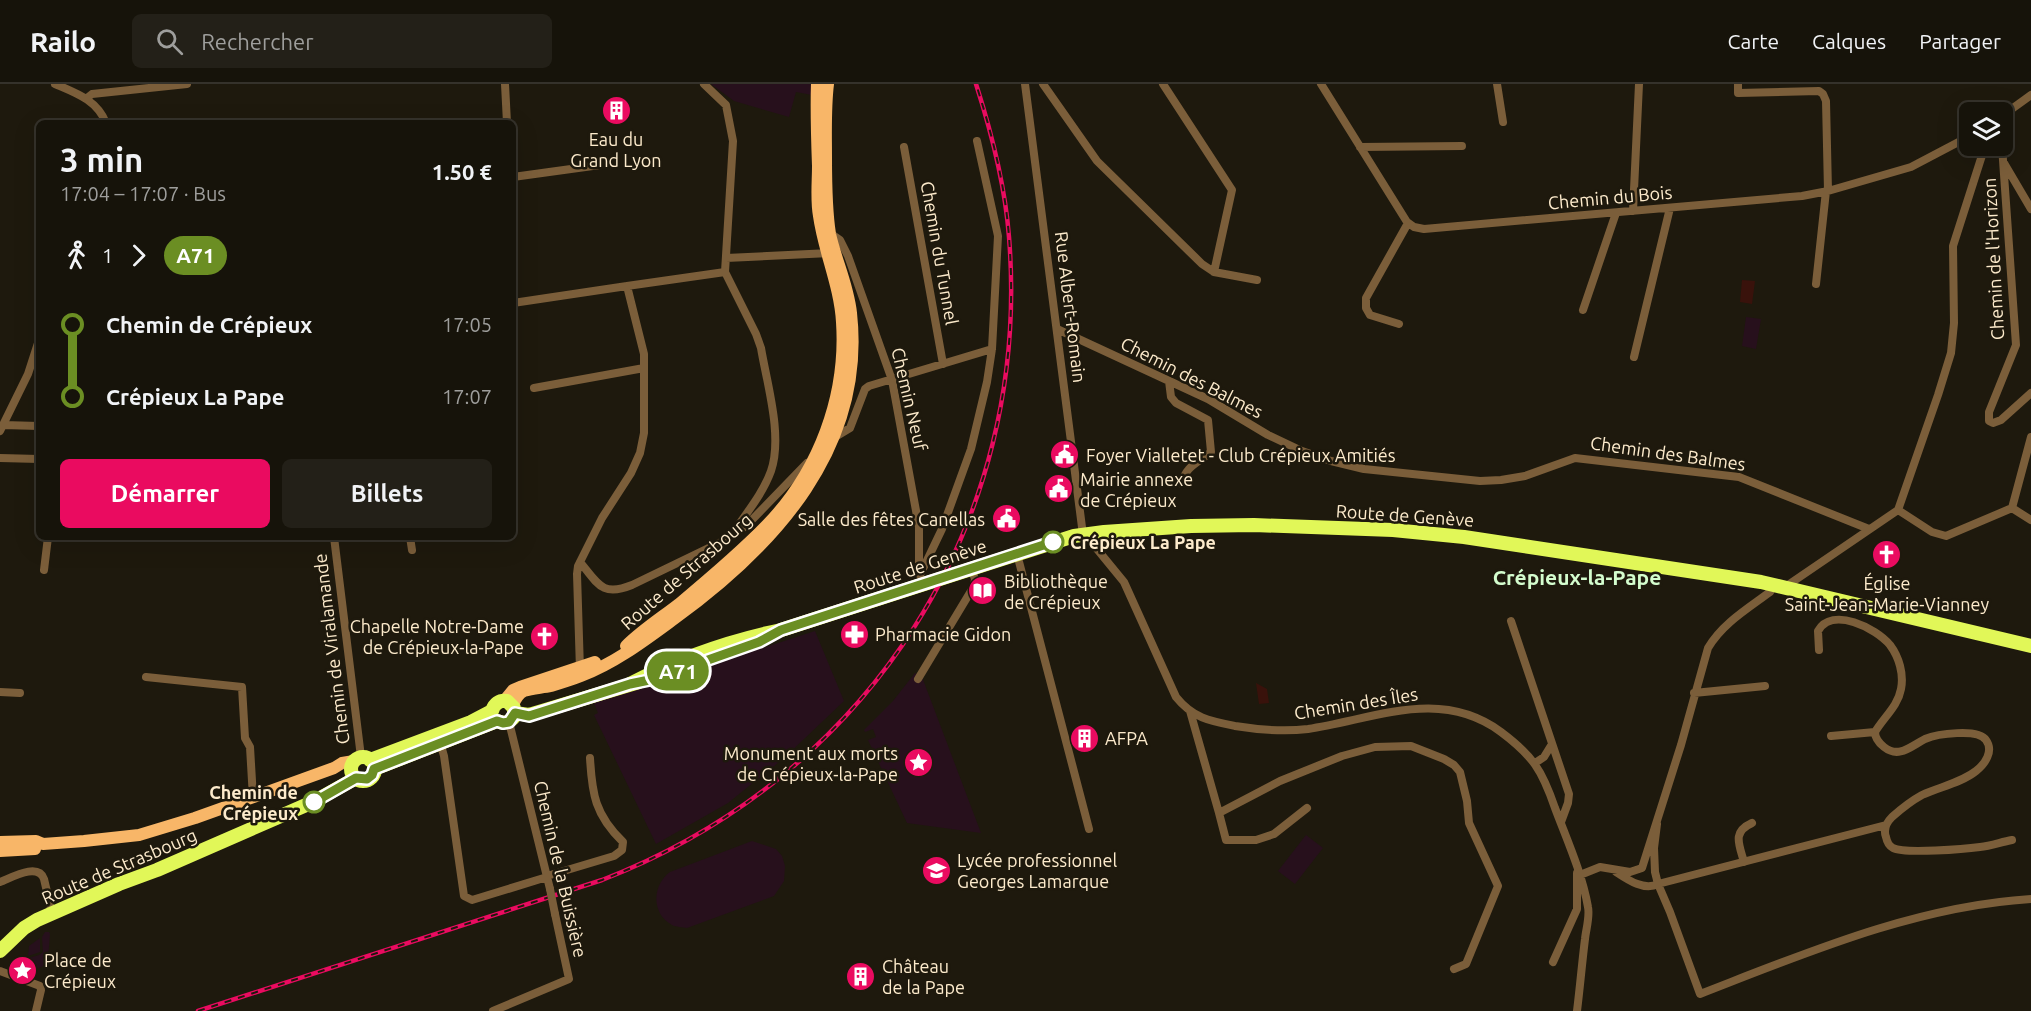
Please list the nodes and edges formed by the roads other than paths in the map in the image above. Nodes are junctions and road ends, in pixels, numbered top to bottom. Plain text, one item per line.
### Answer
1 (55, 84) edge
2 (187, 84) edge
3 (505, 84) edge
4 (704, 84) edge
5 (817, 84) edge
6 (828, 84) edge
7 (1025, 84) edge
8 (1043, 84) edge
9 (1163, 84) edge
10 (1321, 84) edge
11 (1497, 84) edge
12 (1639, 84) edge
13 (1738, 84) edge
14 (2031, 95) edge
15 (87, 98) junction
16 (2013, 108) edge
17 (104, 120) edge
18 (507, 120) edge
19 (1503, 122) dead end
20 (977, 141) dead end
21 (1959, 142) edge
22 (1462, 146) dead end
23 (904, 147) dead end
24 (1360, 147) junction
25 (1982, 156) edge
26 (2003, 156) edge
27 (2003, 161) junction
28 (600, 165) dead end
29 (516, 177) edge
30 (1827, 191) junction
31 (1670, 208) junction
32 (2031, 209) edge
33 (1633, 211) junction
34 (1616, 213) junction
35 (1408, 223) junction
36 (830, 232) junction
37 (830, 253) junction
38 (726, 258) junction
39 (725, 272) junction
40 (1214, 272) junction
41 (1257, 280) dead end
42 (1816, 284) dead end
43 (627, 286) junction
44 (516, 303) edge
45 (1583, 310) dead end
46 (1399, 324) dead end
47 (1057, 329) junction
48 (992, 349) junction
49 (36, 350) edge
50 (1634, 357) dead end
51 (943, 364) junction
52 (644, 368) junction
53 (892, 380) junction
54 (1169, 381) junction
55 (534, 388) dead end
56 (2031, 393) edge
57 (36, 426) edge
58 (2, 428) edge
59 (835, 437) junction
60 (2031, 437) edge
61 (819, 450) junction
62 (0, 458) edge
63 (36, 459) edge
64 (1182, 484) dead end
65 (2012, 508) junction
66 (1898, 510) junction
67 (2031, 520) edge
68 (1869, 529) junction
69 (733, 533) junction
70 (1083, 535) junction
71 (48, 540) edge
72 (334, 540) edge
73 (410, 540) edge
74 (412, 550) dead end
75 (1017, 554) junction
76 (580, 562) junction
77 (971, 568) junction
78 (44, 570) dead end
79 (921, 580) junction
80 (1779, 586) junction
81 (1855, 604) junction
82 (1512, 621) dead end
83 (1851, 621) junction
84 (2031, 646) edge
85 (1819, 650) dead end
86 (580, 672) junction
87 (146, 677) dead end
88 (918, 679) dead end
89 (1765, 686) dead end
90 (0, 692) edge
91 (20, 693) dead end
92 (1694, 693) junction
93 (1190, 711) junction
94 (505, 712) junction
95 (1875, 732) junction
96 (1831, 736) dead end
97 (440, 742) junction
98 (1552, 744) junction
99 (590, 758) dead end
100 (1535, 763) junction
101 (361, 766) junction
102 (253, 798) junction
103 (1306, 808) dead end
104 (1219, 813) junction
105 (1561, 822) junction
106 (1752, 823) dead end
107 (1657, 824) junction
108 (1886, 825) junction
109 (1089, 829) dead end
110 (2012, 840) dead end
111 (0, 842) edge
112 (43, 844) junction
113 (0, 851) edge
114 (1744, 862) junction
115 (1642, 868) junction
116 (1655, 868) junction
117 (1612, 869) junction
118 (1579, 873) junction
119 (547, 877) junction
120 (0, 882) edge
121 (1658, 884) junction
122 (1644, 887) junction
123 (2031, 899) edge
124 (52, 913) junction
125 (0, 951) edge
126 (1553, 962) dead end
127 (1454, 969) dead end
128 (0, 971) edge
129 (36, 1011) edge
130 (493, 1011) edge
131 (1577, 1011) edge

1 - 15 street
2 - 15 street
3 - 18 street
4 - 38 street
5 - 37 main road, Route de Strasbourg
6 - 36 main road, Route de Strasbourg
7 - 47 street, Rue Albert-Romain
8 - 40 street
9 - 40 street
10 - 24 street
11 - 19 street
12 - 33 street
13 - 30 street
14 - 16 street
15 - 17 street
20 - 48 street
21 - 30 street, Chemin du Bois
22 - 24 street
23 - 51 street, Chemin du Tunnel
24 - 35 street
25 - 66 street
26 - 27 street, Chemin de l'Horizon
27 - 32 street
27 - 56 street, Chemin de l'Horizon
28 - 29 street
30 - 31 street, Chemin du Bois
30 - 42 street
31 - 33 street, Chemin du Bois
31 - 50 street
33 - 34 street, Chemin du Bois
34 - 35 street, Chemin du Bois
34 - 45 street
35 - 46 street
36 - 37 main road, Route de Strasbourg
36 - 53 street, Chemin Neuf
37 - 38 street
37 - 59 main road, Route de Strasbourg
37 - 61 main road, Route de Strasbourg
38 - 39 street
39 - 43 street
39 - 69 street
40 - 41 street
43 - 44 street
43 - 52 street
47 - 54 street, Chemin des Balmes
47 - 70 street, Rue Albert-Romain
48 - 51 street
48 - 79 street
49 - 58 street
51 - 53 street
52 - 55 street
52 - 76 street
53 - 59 street
53 - 79 street, Chemin Neuf
54 - 64 street
54 - 68 street, Chemin des Balmes
57 - 58 street
59 - 86 main road, Route de Strasbourg
60 - 65 street
61 - 69 street
61 - 86 main road, Route de Strasbourg
62 - 63 street
65 - 66 street
65 - 67 street
66 - 68 street
68 - 80 street
69 - 76 street
70 - 75 main road, Route de Genève
70 - 80 main road, Route de Genève
70 - 93 street, Chemin des Îles
71 - 78 street
72 - 101 street, Chemin de Viralamande
73 - 74 street
75 - 77 main road, Route de Genève
75 - 109 street
76 - 86 street
77 - 79 main road, Route de Genève
77 - 88 street
79 - 94 main road, Route de Genève
80 - 81 main road, Route de Genève
80 - 92 street
81 - 83 street
81 - 84 main road, Route de Genève
82 - 98 street
83 - 85 street
83 - 95 street
86 - 94 main road, Route de Strasbourg
87 - 102 street
89 - 92 street
90 - 91 street
92 - 107 street
93 - 100 street, Chemin des Îles
93 - 104 street
94 - 97 main road, Route de Genève
94 - 101 main road, Route de Genève
94 - 119 street, Chemin de la Buissière
95 - 96 street
95 - 108 street
97 - 101 main road, Route de Genève
97 - 119 street
98 - 100 street
98 - 105 street
99 - 119 street
100 - 105 street, Chemin des Îles
101 - 102 main road
101 - 124 main road, Route de Strasbourg
102 - 112 main road
103 - 104 street
104 - 127 street
105 - 118 street, Chemin des Îles
106 - 114 street
107 - 115 street
107 - 116 street
108 - 110 street
108 - 114 street
111 - 112 main road
112 - 113 main road
114 - 121 street
115 - 116 street
115 - 117 street
115 - 122 street
116 - 121 street
117 - 118 street
117 - 122 street
118 - 126 street
118 - 131 street, Chemin des Îles
119 - 130 street, Chemin de la Buissière, bridge
120 - 124 street
121 - 122 street
121 - 123 street
124 - 125 main road, Route de Strasbourg
128 - 129 street

